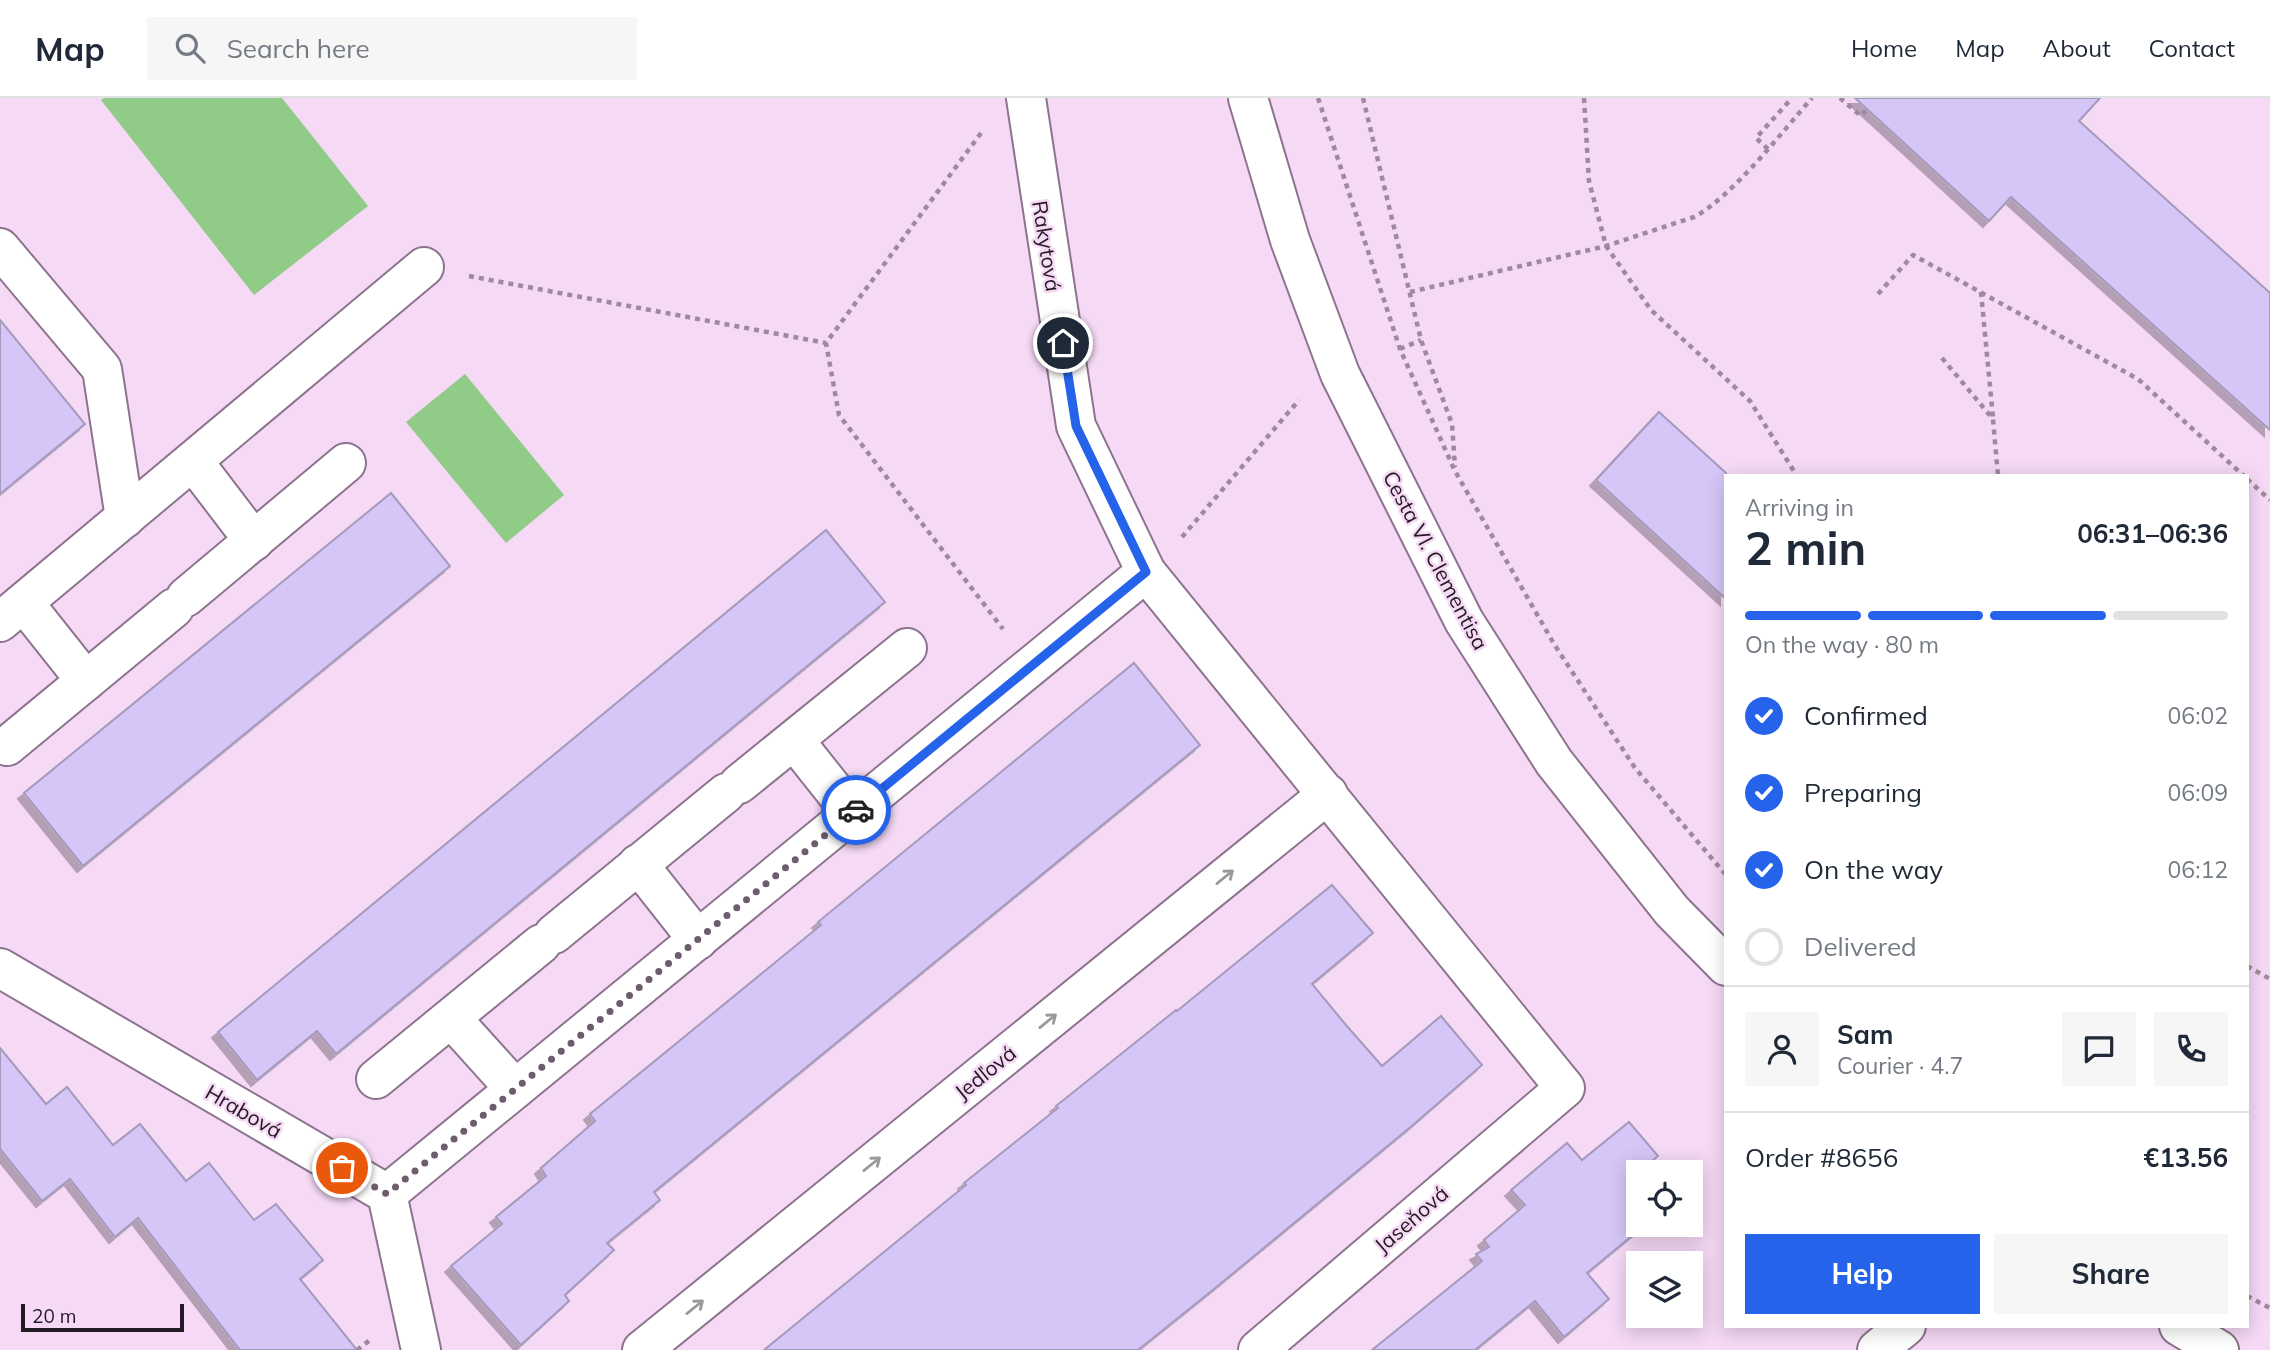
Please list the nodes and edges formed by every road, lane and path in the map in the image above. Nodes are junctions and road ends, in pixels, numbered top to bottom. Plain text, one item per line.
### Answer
1 (1026, 98) edge
2 (1248, 98) edge
3 (1318, 98) edge
4 (1363, 98) edge
5 (1584, 98) edge
6 (1792, 98) edge
7 (1812, 98) edge
8 (1840, 98) edge
9 (1867, 109) dead end
10 (982, 131) dead end
11 (1768, 149) junction
12 (1606, 246) junction
13 (0, 248) edge
14 (424, 267) joint
15 (1410, 292) junction
16 (1981, 292) junction
17 (1878, 294) dead end
18 (1421, 340) junction
19 (826, 343) junction
20 (1400, 349) junction
21 (1942, 358) dead end
22 (1303, 396) dead end
23 (1993, 419) junction
24 (193, 461) junction
25 (346, 463) dead end
26 (1455, 471) junction
27 (1796, 474) edge
28 (1998, 474) edge
29 (2241, 474) edge
30 (2249, 482) edge
31 (2270, 500) edge
32 (125, 518) junction
33 (1179, 540) dead end
34 (254, 541) junction
35 (1146, 572) junction
36 (12, 612) edge
37 (906, 648) dead end
38 (1032, 665) junction
39 (86, 681) junction
40 (794, 740) junction
41 (8, 746) dead end
42 (1328, 794) junction
43 (852, 813) junction
44 (638, 864) junction
45 (1724, 873) edge
46 (698, 940) junction
47 (1724, 964) edge
48 (2249, 967) edge
49 (0, 968) edge
50 (2270, 979) edge
51 (451, 1018) junction
52 (376, 1079) dead end
53 (1565, 1088) joint
54 (514, 1089) junction
55 (387, 1194) junction
56 (2249, 1297) edge
57 (2270, 1308) edge
58 (1904, 1328) edge
59 (2182, 1328) edge
60 (421, 1350) edge
61 (642, 1350) edge
62 (1258, 1350) edge
63 (1877, 1350) edge
64 (2219, 1350) edge

1 - 35 street, Rakytová
2 - 47 street, Cesta Vl. Clementisa
3 - 20 path
4 - 15 path
5 - 12 path
6 - 11 path
7 - 11 path
8 - 9 path
10 - 19 path
11 - 12 path
12 - 15 path
12 - 27 path
13 - 32 street
14 - 19 path
14 - 24 street
15 - 18 path
16 - 17 path
16 - 23 path
16 - 29 path
18 - 20 path
18 - 26 path
19 - 38 path
20 - 26 path
21 - 23 path
22 - 33 path
23 - 28 path
24 - 32 street
24 - 34 street
25 - 34 street
26 - 45 path
30 - 31 path
32 - 36 street
34 - 39 street
35 - 38 street
35 - 42 street, Rakytová
36 - 39 street
37 - 40 street
38 - 43 street
39 - 41 street
40 - 43 street
40 - 44 street
42 - 53 street, Rakytová
61 -> 42 street, Jedľová
43 - 46 street
44 - 46 street
44 - 51 street
46 - 54 street
48 - 50 path
49 - 55 street, Hrabová
51 - 52 street
51 - 54 street
53 - 62 street, Jaseňová
54 - 55 street
55 - 60 street
56 - 57 path
58 - 63 street
59 - 64 street

